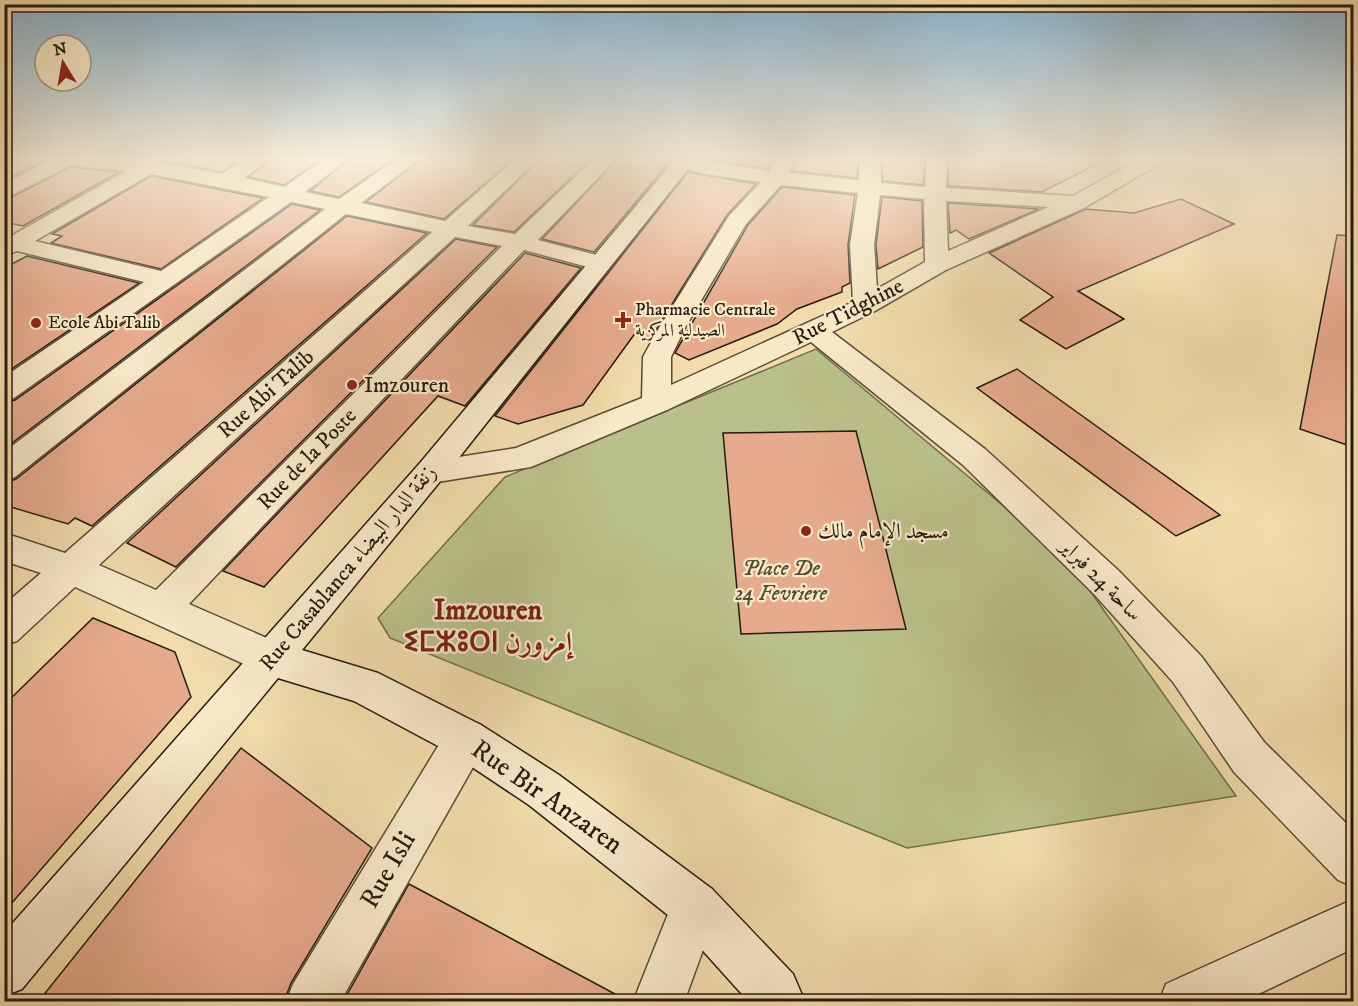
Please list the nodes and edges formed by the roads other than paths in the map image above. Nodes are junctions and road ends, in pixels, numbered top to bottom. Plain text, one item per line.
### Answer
1 (78, 206) edge
2 (270, 206) edge
3 (336, 206) edge
4 (476, 206) edge
5 (559, 206) edge
6 (643, 206) edge
7 (750, 206) edge
8 (867, 206) edge
9 (935, 206) edge
10 (1069, 206) edge
11 (341, 207) junction
12 (449, 230) junction
13 (519, 242) junction
14 (8, 245) edge
15 (599, 263) junction
16 (937, 265) junction
17 (165, 279) junction
18 (866, 306) junction
19 (813, 330) junction
20 (4, 391) edge
21 (657, 403) junction
22 (4, 469) edge
23 (431, 471) junction
24 (4, 548) edge
25 (71, 569) junction
26 (162, 608) junction
27 (4, 629) edge
28 (271, 658) junction
29 (466, 739) junction
30 (1353, 864) edge
31 (695, 906) junction
32 (1353, 923) edge
33 (4, 971) edge
34 (311, 1002) edge
35 (658, 1002) edge
36 (780, 1002) edge
37 (1184, 1002) edge

1 - 14 street
2 - 17 street
3 - 11 street
4 - 12 street, Rue Abi Talib
5 - 13 street, Rue de la Poste
6 - 15 street, Rue Casablanca زنقة الدار البيضاء
7 - 21 street
8 - 18 street
9 - 16 street
10 - 16 street, Rue Tidghine
11 - 12 street
11 - 22 street
12 - 13 street
12 - 25 street, Rue Abi Talib
13 - 15 street
13 - 26 street, Rue de la Poste
14 - 17 street
15 - 23 street, Rue Casablanca زنقة الدار البيضاء
16 - 18 street, Rue Tidghine
17 - 20 street
18 - 19 street, Rue Tidghine
19 - 21 street, Rue Tidghine
19 - 30 street, ساحة 24 فبراير
21 - 23 street, Rue Tidghine
23 - 28 street, Rue Casablanca زنقة الدار البيضاء
24 - 25 street, Rue Bir Anzaren
25 - 26 street, Rue Bir Anzaren
25 - 27 street, Rue Abi Talib
26 - 28 street, Rue Bir Anzaren
28 - 29 street, Rue Bir Anzaren
28 - 33 street, Rue Casablanca زنقة الدار البيضاء
29 - 31 street, Rue Bir Anzaren
29 - 34 street, Rue Isli
31 - 35 street
31 - 36 street, Rue Bir Anzaren
32 - 37 street

